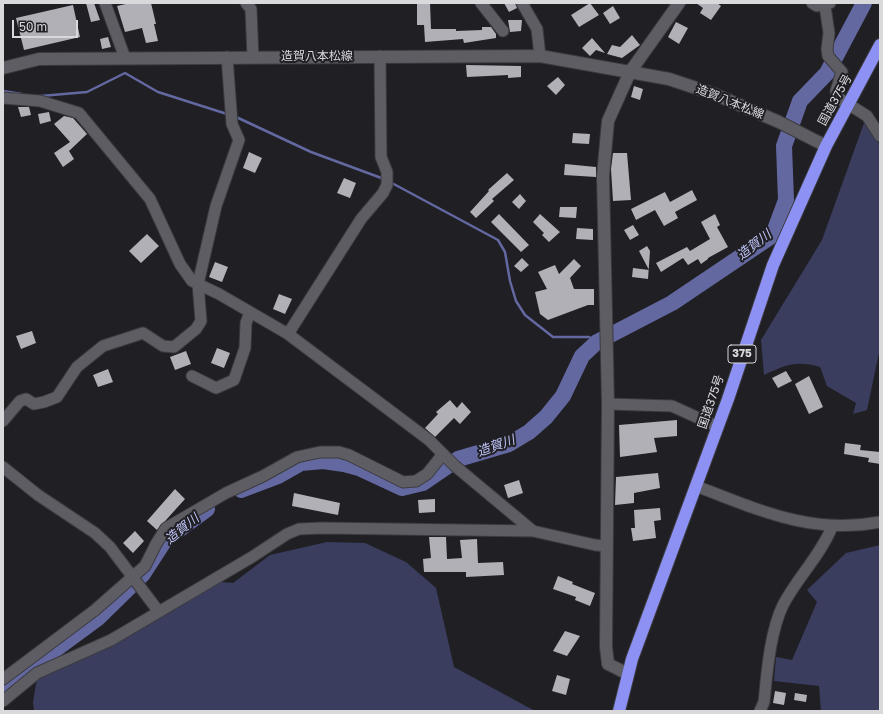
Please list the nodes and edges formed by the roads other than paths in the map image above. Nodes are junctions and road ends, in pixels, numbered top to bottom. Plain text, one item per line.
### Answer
1 (105, 3) edge
2 (246, 3) edge
3 (481, 3) edge
4 (522, 3) edge
5 (679, 3) edge
6 (812, 3) edge
7 (827, 4) edge
8 (503, 31) dead end
9 (880, 45) edge
10 (380, 56) junction
11 (540, 56) junction
12 (227, 57) junction
13 (253, 57) junction
14 (125, 58) junction
15 (3, 68) edge
16 (630, 72) junction
17 (3, 98) edge
18 (849, 104) junction
19 (880, 136) edge
20 (826, 146) junction
21 (198, 284) junction
22 (250, 312) junction
23 (288, 334) junction
24 (192, 376) dead end
25 (608, 404) junction
26 (3, 421) edge
27 (718, 427) junction
28 (449, 459) junction
29 (5, 472) edge
30 (696, 486) junction
31 (877, 525) edge
32 (832, 527) junction
33 (533, 531) junction
34 (606, 546) junction
35 (136, 581) junction
36 (159, 612) junction
37 (628, 674) junction
38 (3, 679) edge
39 (3, 701) edge
40 (619, 711) edge
41 (760, 711) edge

1 - 14 street
2 - 13 street
3 - 8 street
4 - 11 street
5 - 16 main road
6 - 7 street
7 - 18 street
9 - 18 highway, 国道375号 / 375
10 - 11 main road, 造賀八本松線
10 - 13 main road, 造賀八本松線
10 - 23 street
11 - 16 main road, 造賀八本松線
12 - 13 main road, 造賀八本松線
12 - 14 main road, 造賀八本松線
12 - 21 street
14 - 15 main road, 造賀八本松線
16 - 20 main road, 造賀八本松線
16 - 25 main road
17 - 21 street
18 - 19 street
18 - 20 highway, 国道375号 / 375
20 - 27 highway, 国道375号 / 375
21 - 22 street
21 - 26 street
22 - 23 street
22 - 24 street
23 - 28 street
25 - 27 street
25 - 34 main road
27 - 30 highway, 国道375号 / 375
28 - 33 street
28 - 35 street
29 - 35 street
30 - 32 street
30 - 37 highway, 国道375号 / 375
31 - 32 street
32 - 41 street
33 - 34 street
33 - 36 street
34 - 37 main road
35 - 36 street
35 - 38 street
36 - 39 street
37 - 40 highway, 国道375号 / 375

